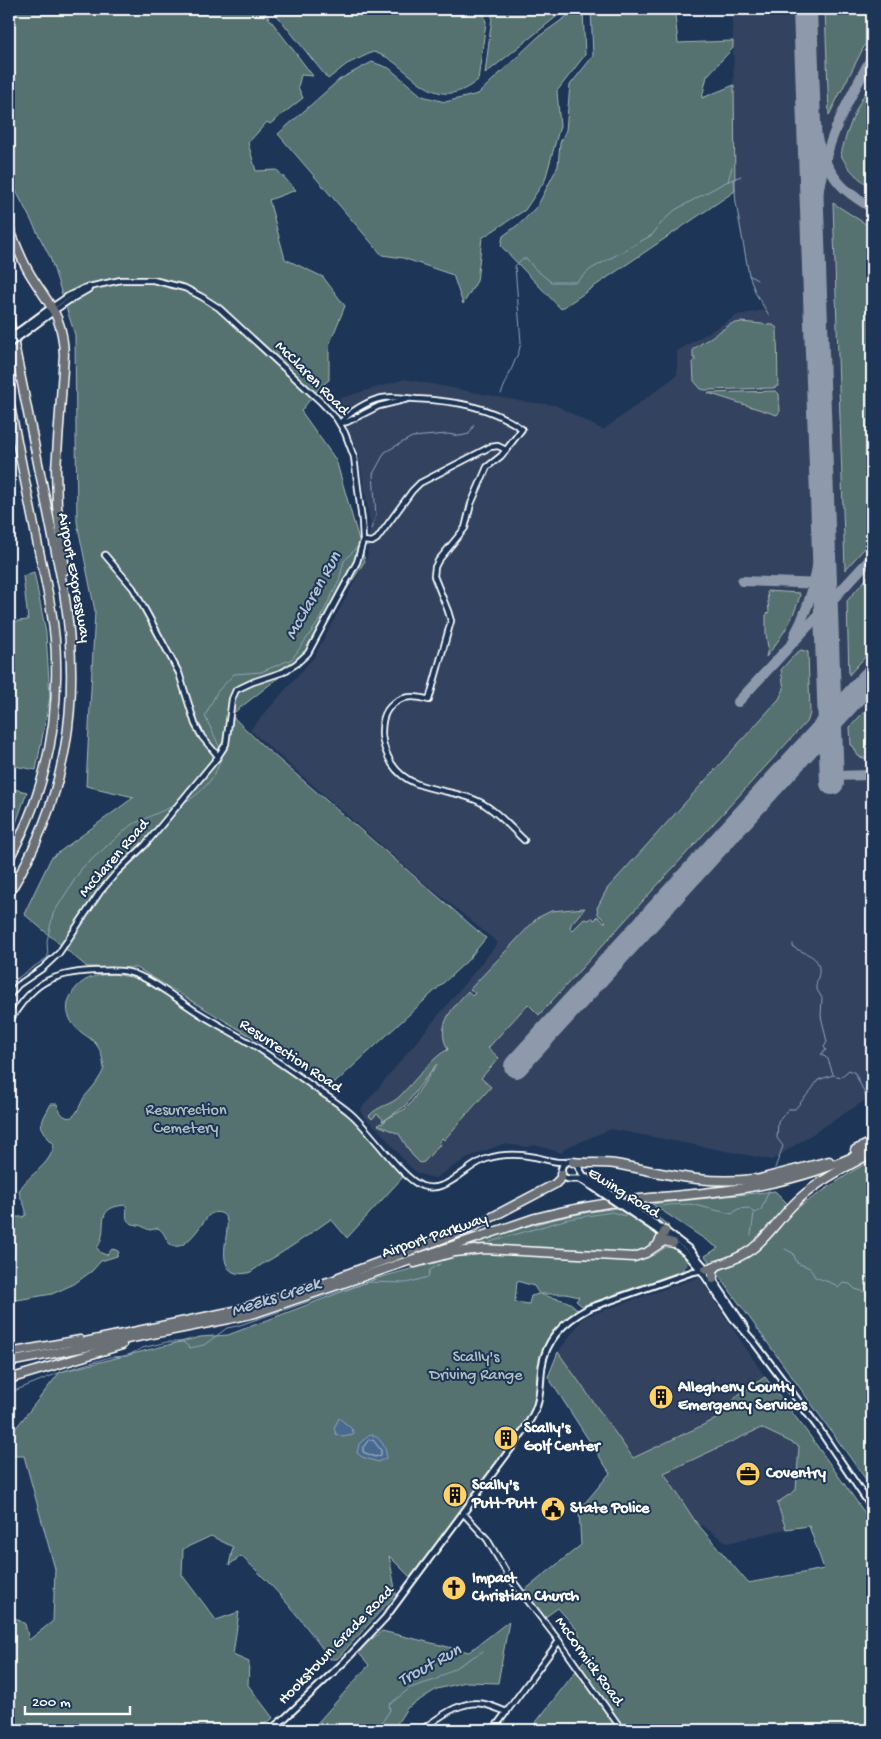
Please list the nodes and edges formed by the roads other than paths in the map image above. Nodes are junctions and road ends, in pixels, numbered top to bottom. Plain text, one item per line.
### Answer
1 (9, 227) edge
2 (53, 309) junction
3 (9, 319) edge
4 (26, 328) junction
5 (9, 338) edge
6 (9, 344) edge
7 (9, 401) edge
8 (9, 419) edge
9 (340, 423) junction
10 (506, 450) junction
11 (363, 541) junction
12 (105, 555) dead end
13 (48, 591) junction
14 (72, 702) junction
15 (218, 756) junction
16 (524, 840) dead end
17 (9, 859) edge
18 (9, 893) edge
19 (9, 996) edge
20 (9, 1022) edge
21 (872, 1142) edge
22 (872, 1148) edge
23 (872, 1153) edge
24 (550, 1161) junction
25 (569, 1162) junction
26 (561, 1172) junction
27 (775, 1176) junction
28 (594, 1185) junction
29 (661, 1231) junction
30 (673, 1243) junction
31 (658, 1244) junction
32 (717, 1266) junction
33 (704, 1269) junction
34 (353, 1279) junction
35 (713, 1279) junction
36 (298, 1292) junction
37 (229, 1319) junction
38 (754, 1342) junction
39 (9, 1355) edge
40 (9, 1362) edge
41 (9, 1379) edge
42 (872, 1508) edge
43 (464, 1512) junction
44 (559, 1641) junction
45 (506, 1712) junction
46 (274, 1729) edge
47 (421, 1730) edge
48 (493, 1730) edge
49 (622, 1730) edge

1 - 2 highway
2 - 4 street, McClaren Road
2 - 9 street, McClaren Road
2 - 14 highway
3 - 14 highway, Airport Expressway
4 - 5 street, McClaren Road, bridge
4 - 6 street, McClaren Road, bridge
7 - 13 highway, Airport Expressway
8 - 13 highway
9 - 10 street
9 - 11 street, McClaren Road
10 - 11 street
10 - 16 street
11 - 15 street, McClaren Road
12 - 15 street
13 - 17 highway, Airport Expressway
14 - 18 highway, Airport Expressway
15 - 19 street, McClaren Road
20 - 24 street, Resurrection Road
21 - 27 highway, Airport Parkway
22 - 34 highway, Airport Parkway
23 - 32 highway
24 - 25 street, Resurrection Road
24 - 26 street
25 - 26 street
25 - 27 highway
25 - 28 street, Ewing Road
26 - 28 street, Ewing Road
26 - 36 highway
27 - 36 highway, Airport Parkway
28 - 29 street, Ewing Road, bridge
29 - 30 street, Ewing Road
29 - 31 highway
29 - 33 street, Ewing Road
30 - 31 highway
30 - 33 street, Ewing Road
31 - 34 highway
32 - 33 highway
32 - 35 highway
33 - 35 street, Ewing Road
33 - 38 street, Ewing Road
33 - 43 street, Hookstown Grade Road
34 - 37 highway, Airport Parkway
35 - 38 street, Ewing Road
36 - 39 highway, Airport Parkway
37 - 40 highway, Airport Parkway
37 - 41 highway
38 - 42 street, Ewing Road
43 - 44 street, McCormick Road
43 - 46 street, Hookstown Grade Road
44 - 45 street
44 - 49 street, McCormick Road
45 - 47 street
45 - 48 street

